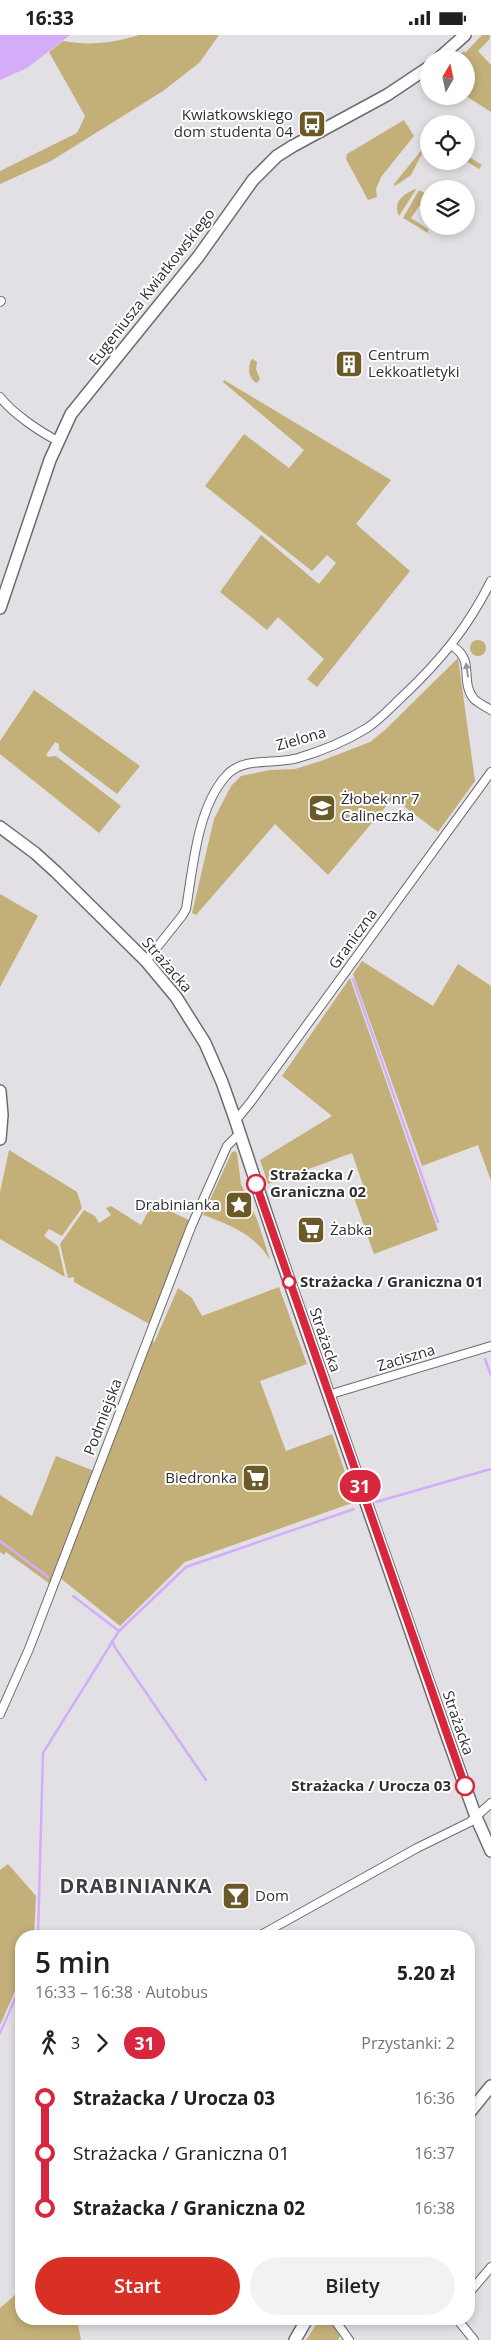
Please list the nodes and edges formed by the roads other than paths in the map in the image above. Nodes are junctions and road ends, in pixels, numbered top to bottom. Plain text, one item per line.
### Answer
1 (465, 35) edge
2 (448, 50) edge
3 (420, 73) edge
4 (0, 397) edge
5 (58, 441) junction
6 (491, 581) edge
7 (0, 608) edge
8 (452, 646) junction
9 (491, 710) edge
10 (491, 773) edge
11 (0, 827) edge
12 (146, 961) junction
13 (0, 1091) edge
14 (236, 1120) junction
15 (239, 1134) junction
16 (0, 1139) edge
17 (491, 1346) edge
18 (328, 1395) junction
19 (0, 1714) edge
20 (491, 1803) edge
21 (476, 1817) junction
22 (491, 1851) edge
23 (269, 1930) edge
24 (491, 2086) edge
25 (475, 2106) edge
26 (491, 2267) edge
27 (475, 2286) edge
28 (304, 2325) edge
29 (338, 2325) edge
30 (462, 2325) edge
31 (295, 2340) edge
32 (349, 2340) edge
33 (474, 2340) edge

1 - 2 street
3 - 5 street, Eugeniusza Kwiatkowskiego
4 - 5 street
5 - 7 street, Eugeniusza Kwiatkowskiego
6 - 8 street, Zielona
9 -> 8 street
8 - 12 street, Zielona
10 - 14 street, Graniczna
11 - 12 street, Strażacka
12 - 14 street, Strażacka
13 - 16 street
14 - 15 street, Strażacka
15 - 18 street, Strażacka
15 - 19 street, Podmiejska
17 - 18 street, Zaciszna
18 - 21 street, Strażacka
20 - 21 street
21 - 22 street, Strażacka
21 - 23 street
24 - 25 street
26 - 27 street
28 - 31 street
29 - 32 street
30 - 33 street

